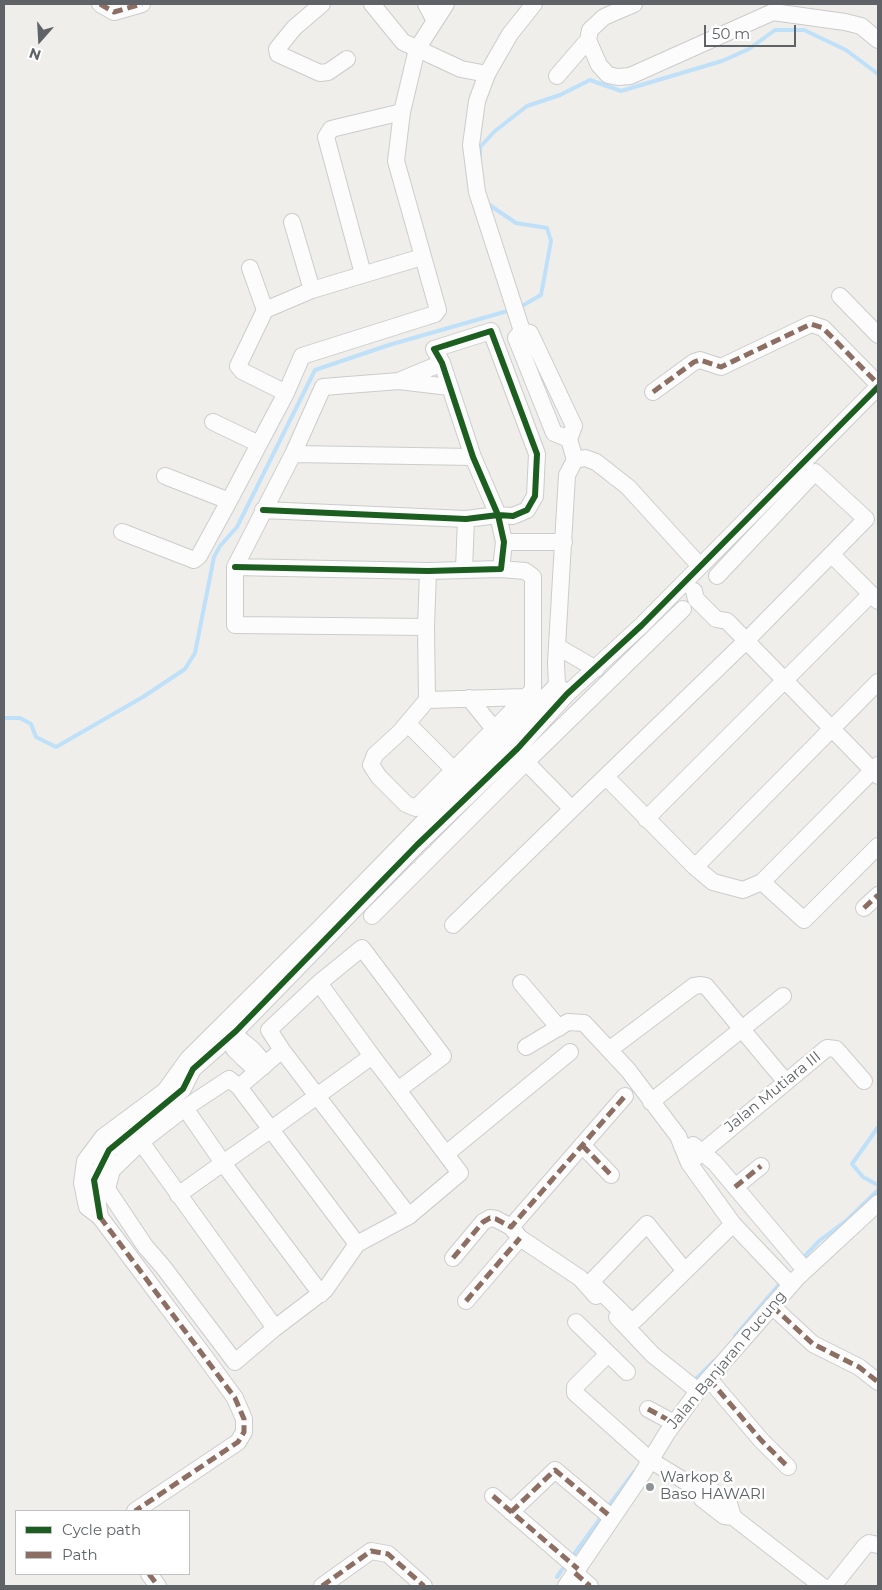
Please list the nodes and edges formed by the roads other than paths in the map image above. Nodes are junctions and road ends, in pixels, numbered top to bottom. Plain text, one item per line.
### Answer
1 (100, 4) edge
2 (142, 4) edge
3 (322, 4) edge
4 (372, 4) edge
5 (426, 4) edge
6 (446, 4) edge
7 (534, 4) edge
8 (634, 4) edge
9 (771, 8) edge
10 (435, 21) junction
11 (588, 40) junction
12 (878, 40) edge
13 (417, 49) junction
14 (347, 59) dead end
15 (488, 72) junction
16 (558, 76) dead end
17 (402, 112) junction
18 (292, 222) dead end
19 (422, 257) junction
20 (250, 268) dead end
21 (363, 274) junction
22 (312, 290) junction
23 (840, 296) dead end
24 (265, 310) junction
25 (878, 335) edge
26 (442, 363) junction
27 (399, 381) junction
28 (878, 385) edge
29 (449, 387) junction
30 (653, 392) dead end
31 (286, 394) junction
32 (213, 422) dead end
33 (259, 444) junction
34 (293, 454) junction
35 (473, 457) junction
36 (575, 460) junction
37 (165, 476) dead end
38 (229, 501) junction
39 (264, 510) junction
40 (498, 515) junction
41 (466, 519) junction
42 (122, 532) dead end
43 (504, 542) junction
44 (564, 542) junction
45 (832, 555) junction
46 (700, 566) junction
47 (235, 567) junction
48 (464, 569) junction
49 (501, 569) junction
50 (428, 571) junction
51 (717, 576) dead end
52 (688, 587) junction
53 (875, 597) edge
54 (682, 609) dead end
55 (426, 627) junction
56 (746, 641) junction
57 (558, 647) junction
58 (596, 669) junction
59 (784, 680) junction
60 (878, 682) edge
61 (562, 690) junction
62 (526, 697) junction
63 (469, 698) junction
64 (426, 700) junction
65 (408, 724) junction
66 (832, 728) junction
67 (494, 729) junction
68 (526, 762) junction
69 (454, 769) junction
70 (876, 771) edge
71 (606, 777) junction
72 (572, 809) junction
73 (646, 818) junction
74 (878, 846) edge
75 (695, 867) junction
76 (762, 882) junction
77 (878, 895) edge
78 (864, 908) dead end
79 (372, 916) dead end
80 (452, 926) dead end
81 (323, 934) junction
82 (318, 983) junction
83 (521, 983) dead end
84 (783, 996) dead end
85 (559, 1028) junction
86 (742, 1028) junction
87 (232, 1040) junction
88 (526, 1047) dead end
89 (282, 1050) junction
90 (609, 1050) junction
91 (570, 1052) dead end
92 (372, 1056) junction
93 (261, 1066) junction
94 (785, 1081) junction
95 (864, 1081) dead end
96 (239, 1087) junction
97 (398, 1090) junction
98 (317, 1096) junction
99 (625, 1096) dead end
100 (651, 1102) junction
101 (185, 1108) junction
102 (270, 1130) junction
103 (678, 1136) junction
104 (141, 1142) junction
105 (582, 1145) junction
106 (702, 1150) junction
107 (446, 1154) junction
108 (222, 1163) junction
109 (688, 1163) junction
110 (761, 1166) dead end
111 (611, 1175) dead end
112 (735, 1187) junction
113 (178, 1195) junction
114 (878, 1203) edge
115 (409, 1216) junction
116 (100, 1217) junction
117 (733, 1224) junction
118 (515, 1233) junction
119 (357, 1244) junction
120 (454, 1258) dead end
121 (800, 1264) junction
122 (685, 1271) junction
123 (786, 1280) junction
124 (321, 1294) junction
125 (466, 1301) dead end
126 (772, 1306) junction
127 (576, 1322) dead end
128 (276, 1328) junction
129 (608, 1354) junction
130 (627, 1372) dead end
131 (878, 1382) edge
132 (698, 1385) junction
133 (648, 1409) dead end
134 (670, 1420) junction
135 (646, 1456) junction
136 (788, 1467) dead end
137 (493, 1496) dead end
138 (137, 1510) edge
139 (511, 1512) junction
140 (605, 1513) junction
141 (878, 1545) edge
142 (571, 1570) edge
143 (151, 1575) edge
144 (158, 1586) edge
145 (322, 1586) edge
146 (424, 1586) edge
147 (590, 1586) edge
148 (822, 1586) edge
149 (833, 1586) edge

1 - 2 street
3 - 14 street
4 - 13 street
5 - 10 street
6 - 10 street
7 - 15 street
8 - 11 street
9 - 11 street
9 - 12 street
10 - 13 street
11 - 16 street
13 - 15 street
13 - 17 street
15 - 36 street
17 - 19 street
17 - 21 street
18 - 22 street
19 - 21 street
19 - 31 street
20 - 24 street
21 - 22 street
22 - 24 street
23 - 25 street
24 - 31 street
26 - 27 street
26 - 29 street
26 - 40 street
27 - 29 street
27 - 34 street
28 - 30 street
28 - 46 street
29 - 35 street
31 - 33 street
32 - 33 street
33 - 38 street
34 - 35 street
34 - 39 street
35 - 40 street
36 - 44 street
36 - 46 street
37 - 38 street
38 - 42 street
39 - 41 street
39 - 47 street
40 - 41 street
40 - 43 street
41 - 48 street
43 - 44 street
43 - 49 street
44 - 57 street
45 - 51 street
45 - 53 street
45 - 56 street
46 - 52 street
47 - 50 street
47 - 55 street
48 - 49 street
48 - 50 street
49 - 62 street
50 - 55 street
52 - 56 street
52 - 58 street
53 - 59 street
54 - 68 street
55 - 64 street
56 - 59 street
56 - 71 street
57 - 58 street
57 - 61 street
58 - 61 street
59 - 66 street
59 - 73 street
60 - 66 street
61 - 81 street
62 - 63 street
62 - 67 street
63 - 64 street
63 - 67 street
64 - 65 street
65 - 69 street
65 - 69 street
66 - 70 street
66 - 75 street
67 - 69 street
68 - 72 street
68 - 79 street
70 - 76 street
71 - 72 street
71 - 73 street
72 - 80 street
73 - 75 street
74 - 76 street
75 - 76 street
77 - 78 street
81 - 87 street
81 - 116 street
82 - 89 street
82 - 92 street
82 - 97 street
83 - 85 street
84 - 86 street
85 - 88 street
85 - 90 street
86 - 90 street
86 - 94 street
86 - 100 street
87 - 93 street
87 - 116 street
89 - 93 street
89 - 98 street
90 - 100 street
91 - 107 street
92 - 97 street
92 - 98 street
93 - 96 street
94 - 95 street, Jalan Mutiara III
94 - 106 street, Jalan Mutiara III
96 - 101 street
96 - 102 street
97 - 107 street
98 - 102 street
98 - 115 street
99 - 105 street
100 - 103 street
101 - 104 street
101 - 108 street
102 - 108 street
102 - 119 street
103 - 106 street
103 - 109 street
104 - 113 street
104 - 128 street
105 - 111 street
105 - 118 street
106 - 109 street, Jalan Mutiara III
106 - 112 street
107 - 115 street
108 - 113 street
108 - 124 street
109 - 117 street
110 - 112 street
112 - 121 street
113 - 128 street
114 - 121 street, Jalan Banjaran Pucung
115 - 119 street
116 - 138 street
117 - 122 street
117 - 123 street
118 - 120 street
118 - 125 street
118 - 132 street
119 - 124 street
121 - 123 street, Jalan Banjaran Pucung
122 - 122 street
123 - 126 street, Jalan Banjaran Pucung
124 - 128 street
126 - 131 street
126 - 132 street, Jalan Banjaran Pucung
127 - 129 street
129 - 130 street
129 - 135 street
132 - 134 street, Jalan Banjaran Pucung
132 - 136 street
133 - 134 street
134 - 135 street, Jalan Banjaran Pucung
135 - 140 street, Jalan Banjaran Pucung
135 - 148 street
137 - 139 street
139 - 140 street
139 - 142 street
140 - 142 street, Jalan Banjaran Pucung
141 - 149 street
142 - 147 street
143 - 144 street
145 - 146 street

